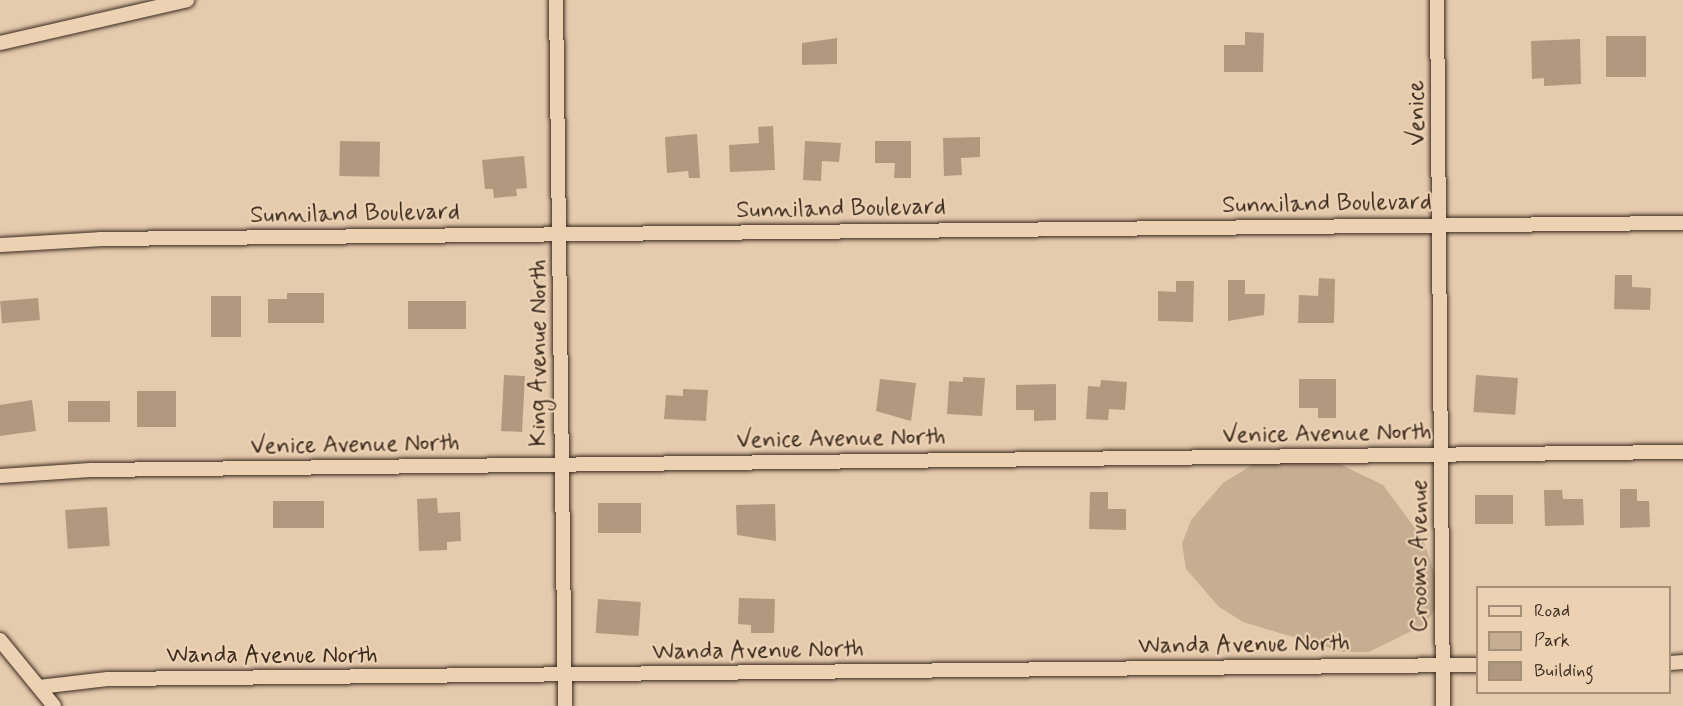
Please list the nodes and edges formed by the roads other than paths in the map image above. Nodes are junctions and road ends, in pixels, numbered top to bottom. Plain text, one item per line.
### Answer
1 (187, 0) edge
2 (556, 0) edge
3 (1437, 0) edge
4 (0, 43) edge
5 (1683, 223) edge
6 (1441, 226) junction
7 (561, 235) junction
8 (0, 245) edge
9 (1683, 452) edge
10 (1443, 455) junction
11 (562, 465) junction
12 (0, 476) edge
13 (0, 640) edge
14 (1442, 665) junction
15 (1476, 665) edge
16 (565, 676) junction
17 (39, 687) junction
18 (54, 706) edge
19 (565, 706) edge
20 (1443, 706) edge

1 - 4 street
2 - 7 street, King Avenue North
3 - 6 street, Venice
5 - 6 street, Sunniland Boulevard
6 - 7 street, Sunniland Boulevard
6 - 10 street, Crooms Avenue
7 - 8 street, Sunniland Boulevard
7 - 11 street, King Avenue North
9 - 10 street, Venice Avenue North
10 - 11 street, Venice Avenue North
10 - 14 street, Crooms Avenue
11 - 12 street, Venice Avenue North
11 - 16 street, King Avenue North
13 - 17 street
14 - 15 street, Wanda Avenue North
14 - 16 street, Wanda Avenue North
14 - 20 street, Crooms Avenue
16 - 17 street, Wanda Avenue North
16 - 19 street, King Avenue North
17 - 18 street

